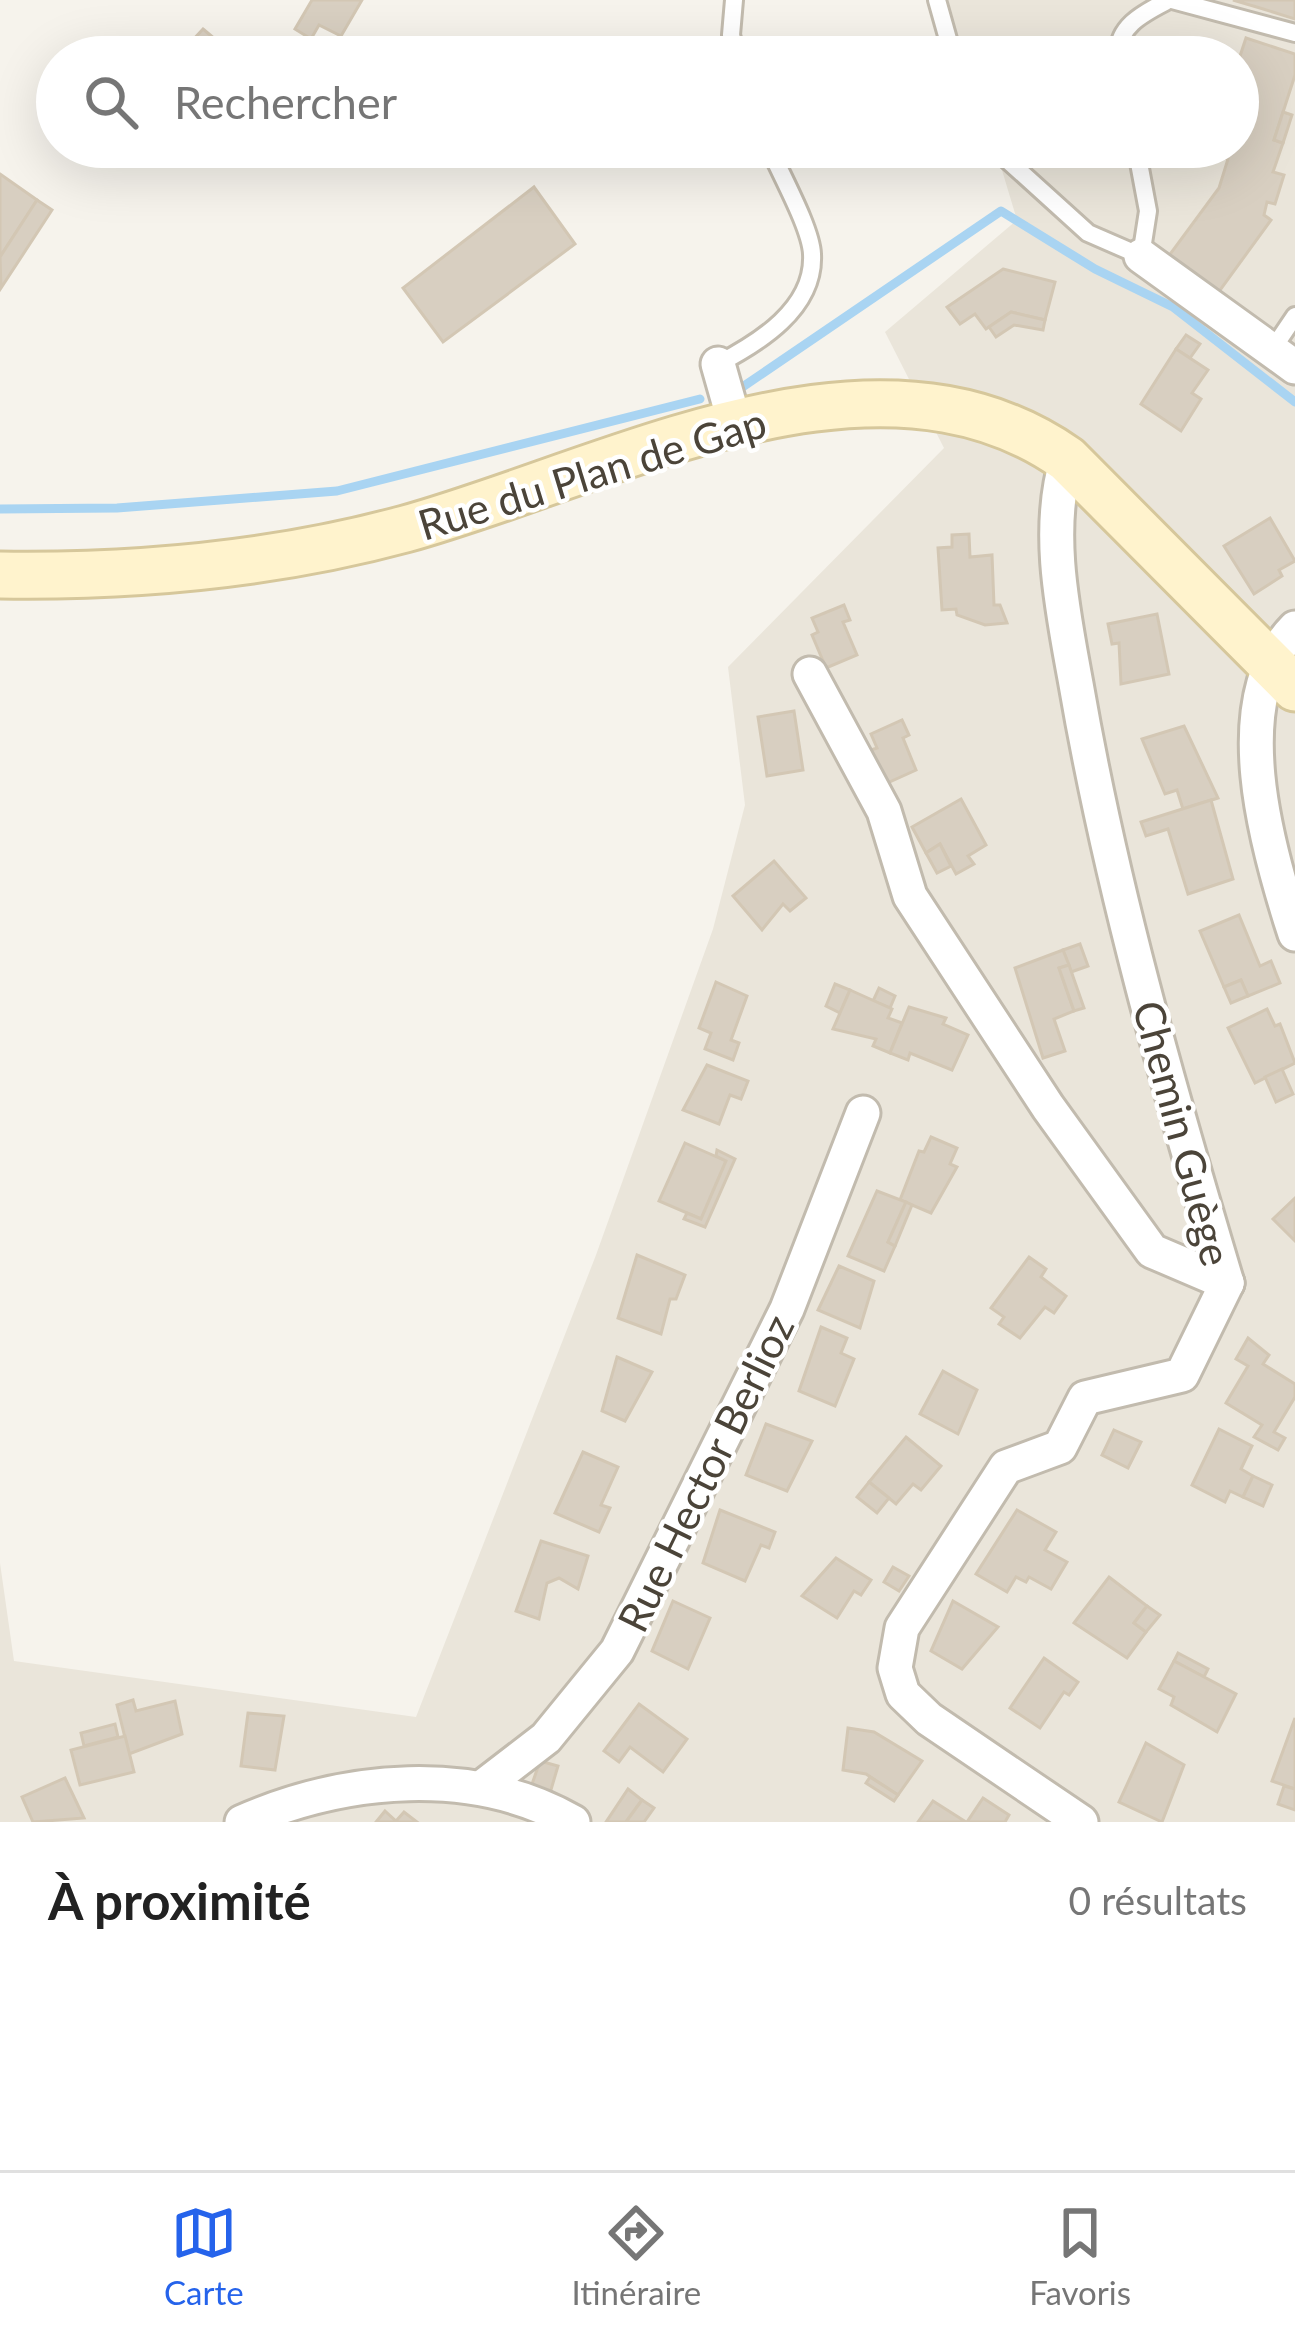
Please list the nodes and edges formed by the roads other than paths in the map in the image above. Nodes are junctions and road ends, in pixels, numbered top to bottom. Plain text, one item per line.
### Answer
1 (734, 0) edge
2 (937, 0) edge
3 (1171, 0) edge
4 (1295, 33) edge
5 (731, 36) edge
6 (947, 36) edge
7 (1124, 36) edge
8 (777, 168) edge
9 (1016, 168) edge
10 (1140, 168) edge
11 (1141, 256) junction
12 (1295, 316) edge
13 (1283, 359) edge
14 (718, 364) joint
15 (735, 424) junction
16 (1067, 459) junction
17 (0, 575) edge
18 (1286, 658) edge
19 (810, 674) dead end
20 (1295, 934) edge
21 (863, 1113) dead end
22 (1227, 1283) junction
23 (481, 1788) junction
24 (242, 1822) edge
25 (573, 1822) edge
26 (1081, 1822) edge

1 - 5 lane
2 - 6 lane
3 - 4 lane
3 - 7 lane
8 - 14 lane
9 - 11 lane
10 - 11 lane
11 - 13 street
12 - 13 lane
14 - 15 street
15 - 16 main road, Rue du Plan de Gap
15 - 17 main road, Rue du Plan de Gap
16 - 18 main road, Rue du Plan de Gap
16 - 22 street, Chemin Guège
18 - 20 street
19 - 22 street, Chemin Guège
21 - 23 street, Rue Hector Berlioz
22 - 26 street
23 - 24 street
23 - 25 street

